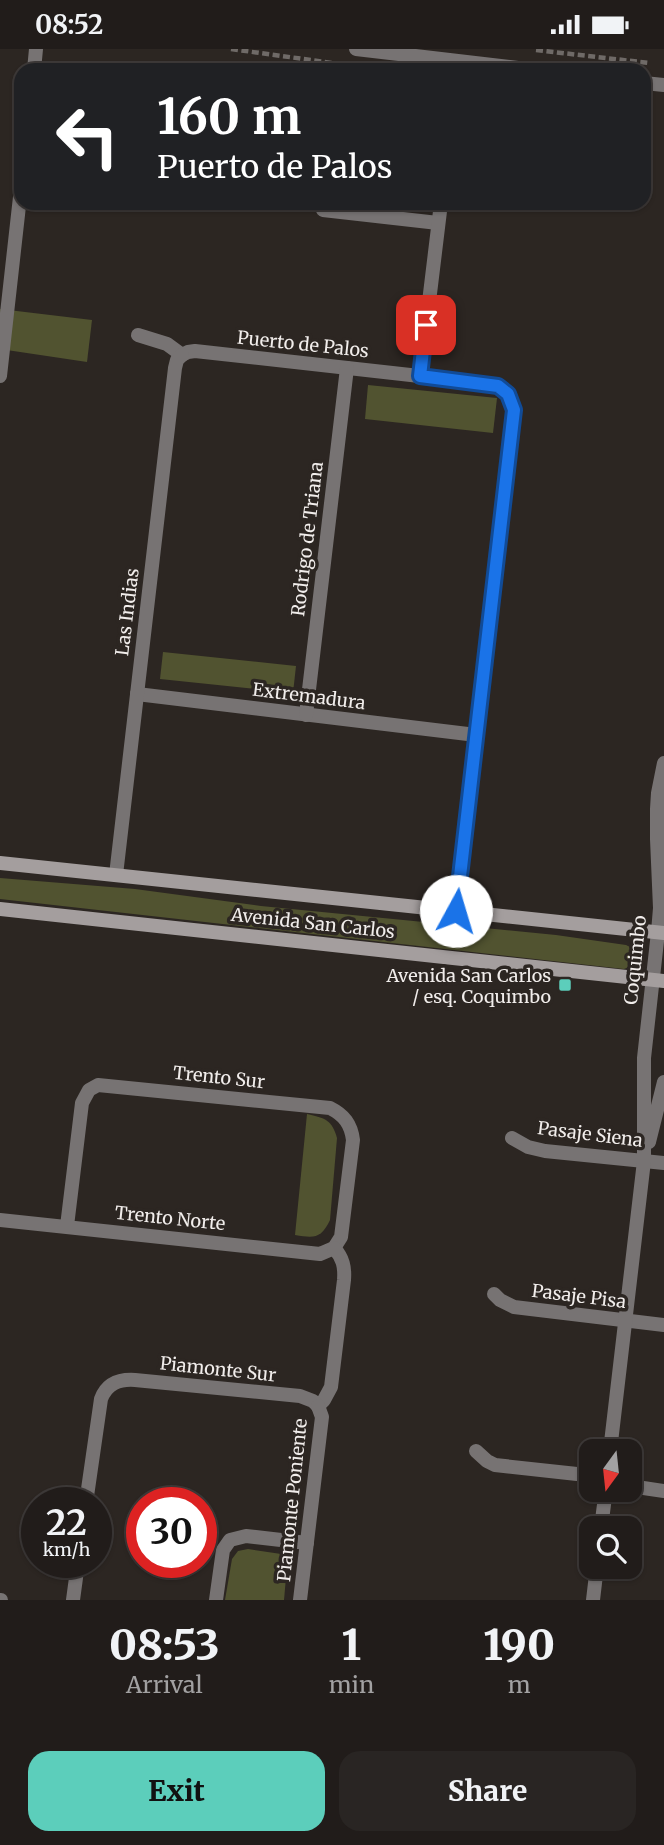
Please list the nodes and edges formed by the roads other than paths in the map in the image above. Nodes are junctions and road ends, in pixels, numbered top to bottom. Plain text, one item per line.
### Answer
1 (356, 49) edge
2 (384, 51) edge
3 (446, 63) edge
4 (19, 210) edge
5 (323, 210) dead end
6 (439, 210) edge
7 (438, 223) junction
8 (138, 335) dead end
9 (182, 355) junction
10 (347, 368) junction
11 (0, 376) edge
12 (420, 376) junction
13 (137, 694) junction
14 (306, 715) junction
15 (476, 735) junction
16 (664, 763) edge
17 (0, 863) edge
18 (116, 875) junction
19 (0, 909) edge
20 (456, 911) junction
21 (661, 933) edge
22 (658, 980) edge
23 (664, 1082) edge
24 (512, 1138) dead end
25 (644, 1161) junction
26 (664, 1163) edge
27 (0, 1220) edge
28 (67, 1226) junction
29 (334, 1248) junction
30 (494, 1294) dead end
31 (625, 1321) junction
32 (664, 1325) edge
33 (318, 1406) junction
34 (611, 1439) edge
35 (476, 1451) dead end
36 (579, 1474) edge
37 (88, 1487) edge
38 (642, 1487) edge
39 (664, 1490) edge
40 (307, 1543) junction
41 (76, 1578) edge
42 (595, 1579) edge
43 (73, 1600) edge
44 (216, 1600) edge
45 (300, 1600) edge
46 (593, 1600) edge

1 - 2 street
2 - 3 street
4 - 11 street
5 - 7 street
6 - 7 street
7 - 12 street
8 - 9 street
9 - 10 street, Puerto de Palos
9 - 13 street, Las Indias
10 - 12 street, Puerto de Palos
10 - 14 street, Rodrigo de Triana
12 - 15 street, Puerto de Palos
13 - 14 street, Extremadura
13 - 18 street, Las Indias
14 - 15 street, Extremadura
15 - 20 street
16 - 21 street, Coquimbo
17 - 18 main road, Avenida San Carlos
18 - 20 main road, Avenida San Carlos
19 - 22 main road, Avenida San Carlos
20 - 21 main road, Avenida San Carlos
21 - 22 street, Coquimbo
22 - 25 street, Coquimbo
23 - 25 street, Coquimbo
24 - 25 street, Pasaje Siena
25 - 26 street, Pasaje Siena
25 - 31 street, Coquimbo
27 - 28 street, Trento Norte
28 - 29 street, Trento Norte
28 - 29 street, Trento Sur
29 - 33 street
30 - 31 street, Pasaje Pisa
31 - 32 street, Pasaje Pisa
31 - 34 street, Coquimbo
33 - 37 street, Piamonte Sur
33 - 40 street, Piamonte Poniente
35 - 36 street
38 - 39 street
40 - 44 street
40 - 45 street, Piamonte Poniente
41 - 43 street
42 - 46 street

